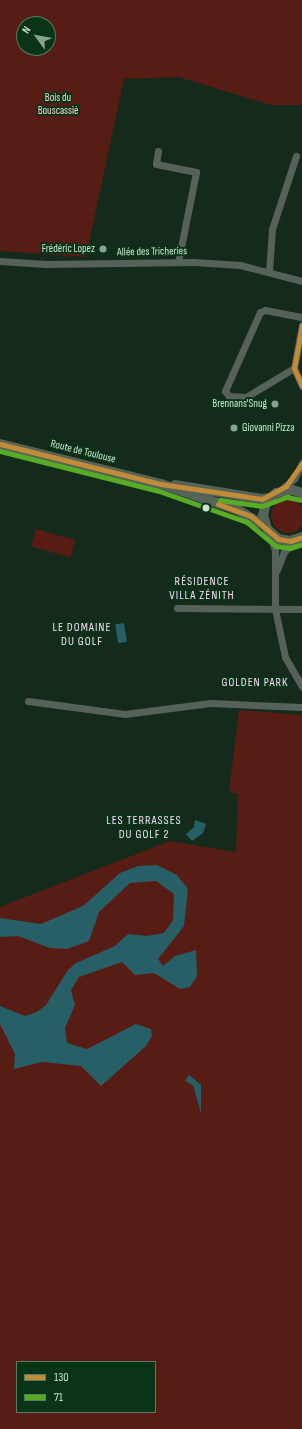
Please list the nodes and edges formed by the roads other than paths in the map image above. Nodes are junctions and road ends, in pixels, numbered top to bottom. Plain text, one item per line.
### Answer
1 (158, 151) dead end
2 (296, 156) dead end
3 (0, 261) edge
4 (178, 262) junction
5 (269, 271) junction
6 (302, 281) edge
7 (302, 317) edge
8 (302, 326) edge
9 (294, 368) junction
10 (302, 386) edge
11 (0, 444) edge
12 (302, 463) edge
13 (161, 484) junction
14 (279, 491) junction
15 (302, 493) edge
16 (270, 498) junction
17 (267, 529) junction
18 (299, 538) edge
19 (276, 574) junction
20 (177, 608) dead end
21 (275, 609) junction
22 (302, 609) edge
23 (302, 686) edge
24 (28, 701) dead end
25 (302, 707) edge

1 - 4 street
2 - 5 street
3 - 4 street, Allée des Tricheries
4 - 5 street, Allée des Tricheries
5 - 6 street, Allée des Tricheries
7 - 9 street
8 - 9 street
9 - 10 street
11 - 13 main road, Route de Toulouse
12 - 14 street
13 - 16 main road, Route de Toulouse
13 - 17 main road, Route de Toulouse
14 - 15 main road
14 - 16 main road
16 - 17 main road
17 - 18 main road, Route de Toulouse
17 - 19 street
18 - 19 street
19 - 21 street
20 - 21 street
21 - 22 street
21 - 23 street
24 - 25 street

